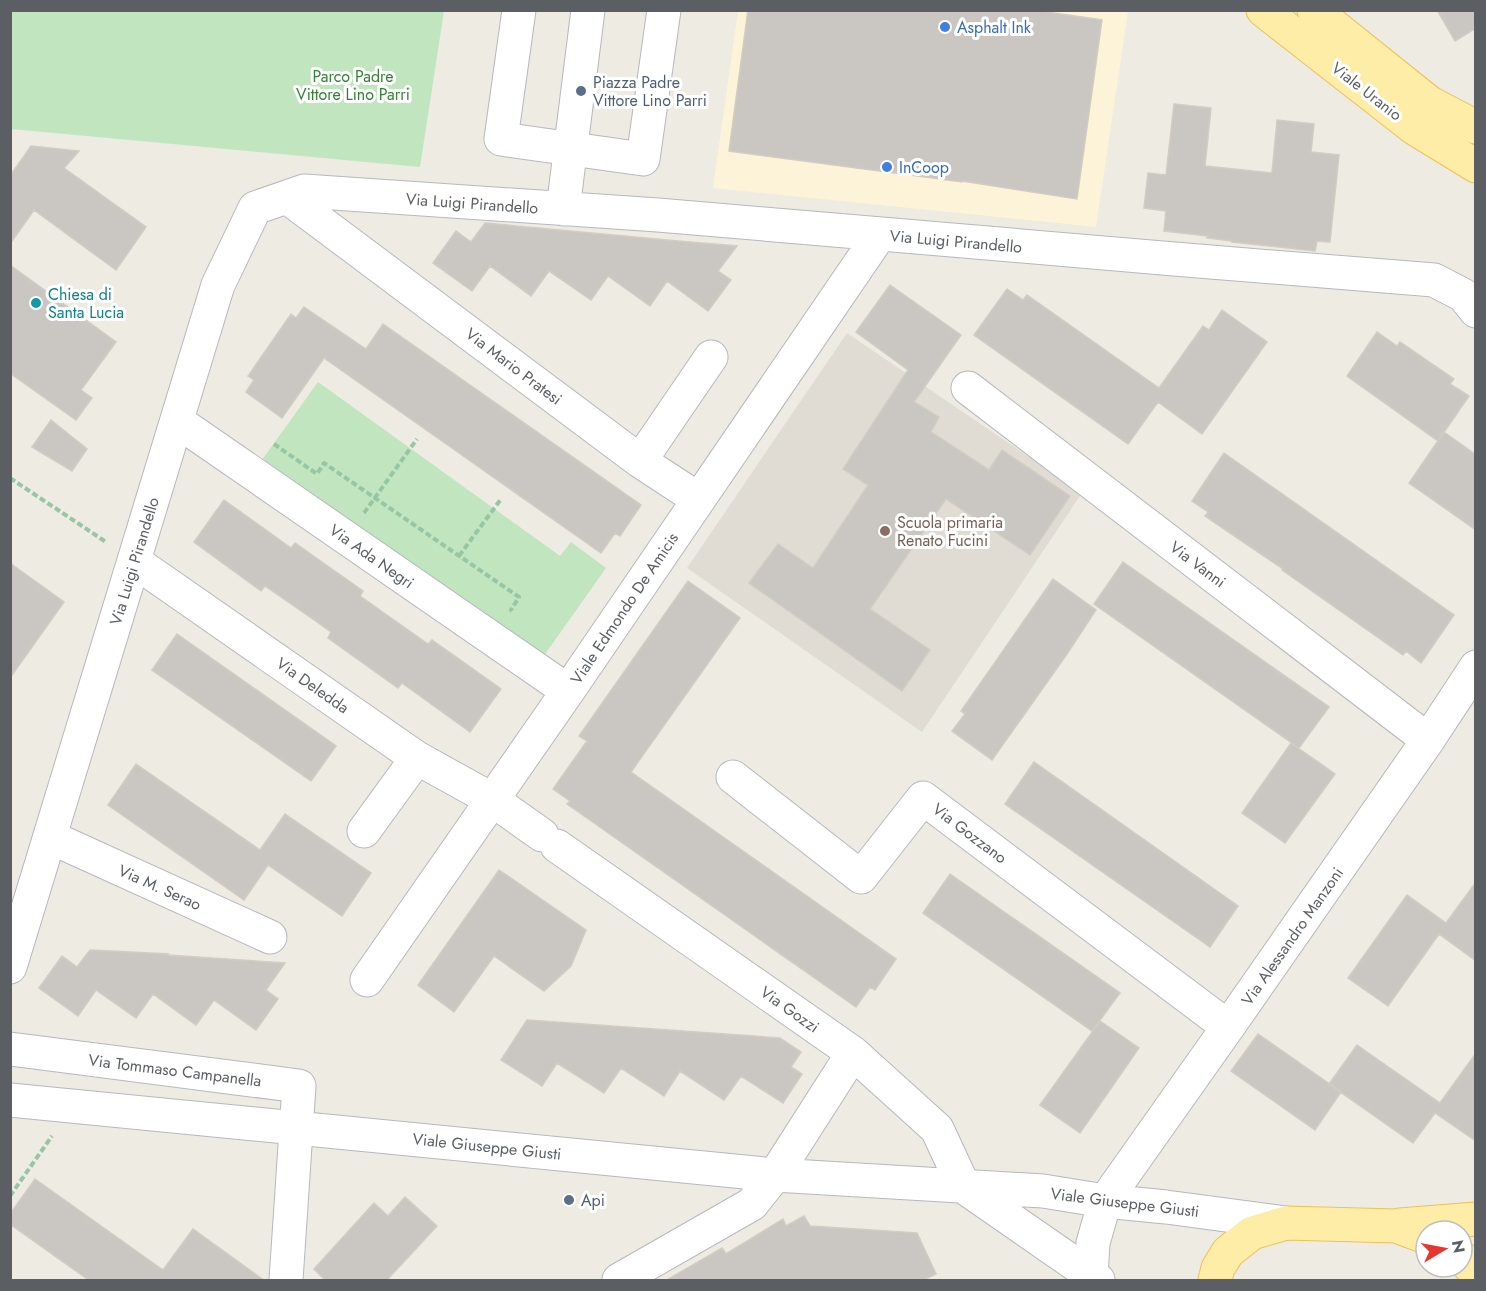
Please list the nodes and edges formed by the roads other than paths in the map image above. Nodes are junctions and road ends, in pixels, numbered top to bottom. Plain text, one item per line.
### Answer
1 (519, 10) edge
2 (588, 10) edge
3 (664, 10) edge
4 (1263, 10) edge
5 (1314, 10) edge
6 (1476, 127) edge
7 (570, 149) junction
8 (1476, 166) edge
9 (287, 197) junction
10 (563, 209) junction
11 (880, 234) junction
12 (1476, 311) edge
13 (711, 357) dead end
14 (968, 388) dead end
15 (177, 421) junction
16 (640, 461) junction
17 (698, 499) junction
18 (134, 561) junction
19 (1476, 667) edge
20 (568, 691) junction
21 (1428, 740) junction
22 (417, 758) junction
23 (733, 777) dead end
24 (491, 799) junction
25 (364, 831) dead end
26 (50, 837) junction
27 (270, 937) dead end
28 (10, 967) edge
29 (367, 980) dead end
30 (1228, 1027) junction
31 (10, 1049) edge
32 (853, 1053) junction
33 (10, 1100) edge
34 (296, 1127) junction
35 (775, 1175) junction
36 (964, 1187) junction
37 (1105, 1201) junction
38 (1476, 1219) edge
39 (1286, 1222) junction
40 (1411, 1231) edge
41 (1095, 1278) edge
42 (286, 1281) edge
43 (619, 1281) edge
44 (1215, 1281) edge

1 - 7 street
2 - 7 street
3 - 7 street
4 - 8 main road, Viale Uranio
5 - 6 main road, Viale Uranio
7 - 10 street
9 - 10 street, Via Luigi Pirandello
9 - 15 street, Via Luigi Pirandello
9 - 16 street, Via Mario Pratesi
10 - 11 street, Via Luigi Pirandello
11 - 12 street, Via Luigi Pirandello
11 - 17 street, Viale Edmondo De Amicis
13 - 16 street
14 - 21 street, Via Vanni
15 - 18 street, Via Luigi Pirandello
15 - 20 street, Via Ada Negri
16 - 17 street, Via Mario Pratesi
17 - 20 street, Viale Edmondo De Amicis
18 - 22 street, Via Deledda
18 - 26 street, Via Luigi Pirandello
19 - 21 street, Via Alessandro Manzoni
20 - 24 street, Viale Edmondo De Amicis
21 - 30 street, Via Alessandro Manzoni
22 - 24 street, Via Deledda
22 - 25 street
23 - 30 street, Via Gozzano
24 - 29 street, Viale Edmondo De Amicis
24 - 32 street, Via Gozzi
26 - 27 street, Via M. Serao
26 - 28 street, Via Luigi Pirandello
30 - 37 street, Via Alessandro Manzoni
31 - 34 street, Via Tommaso Campanella
32 - 35 street
32 - 36 street, Via Gozzi
33 - 34 street, Viale Giuseppe Giusti
34 - 35 street, Viale Giuseppe Giusti
34 - 42 street
35 - 36 street, Viale Giuseppe Giusti
35 - 43 street
36 - 37 street, Viale Giuseppe Giusti
36 - 41 street
37 - 39 street, Viale Giuseppe Giusti
37 - 41 street, Via Alessandro Manzoni
38 - 40 main road
39 - 40 main road
39 - 44 main road

